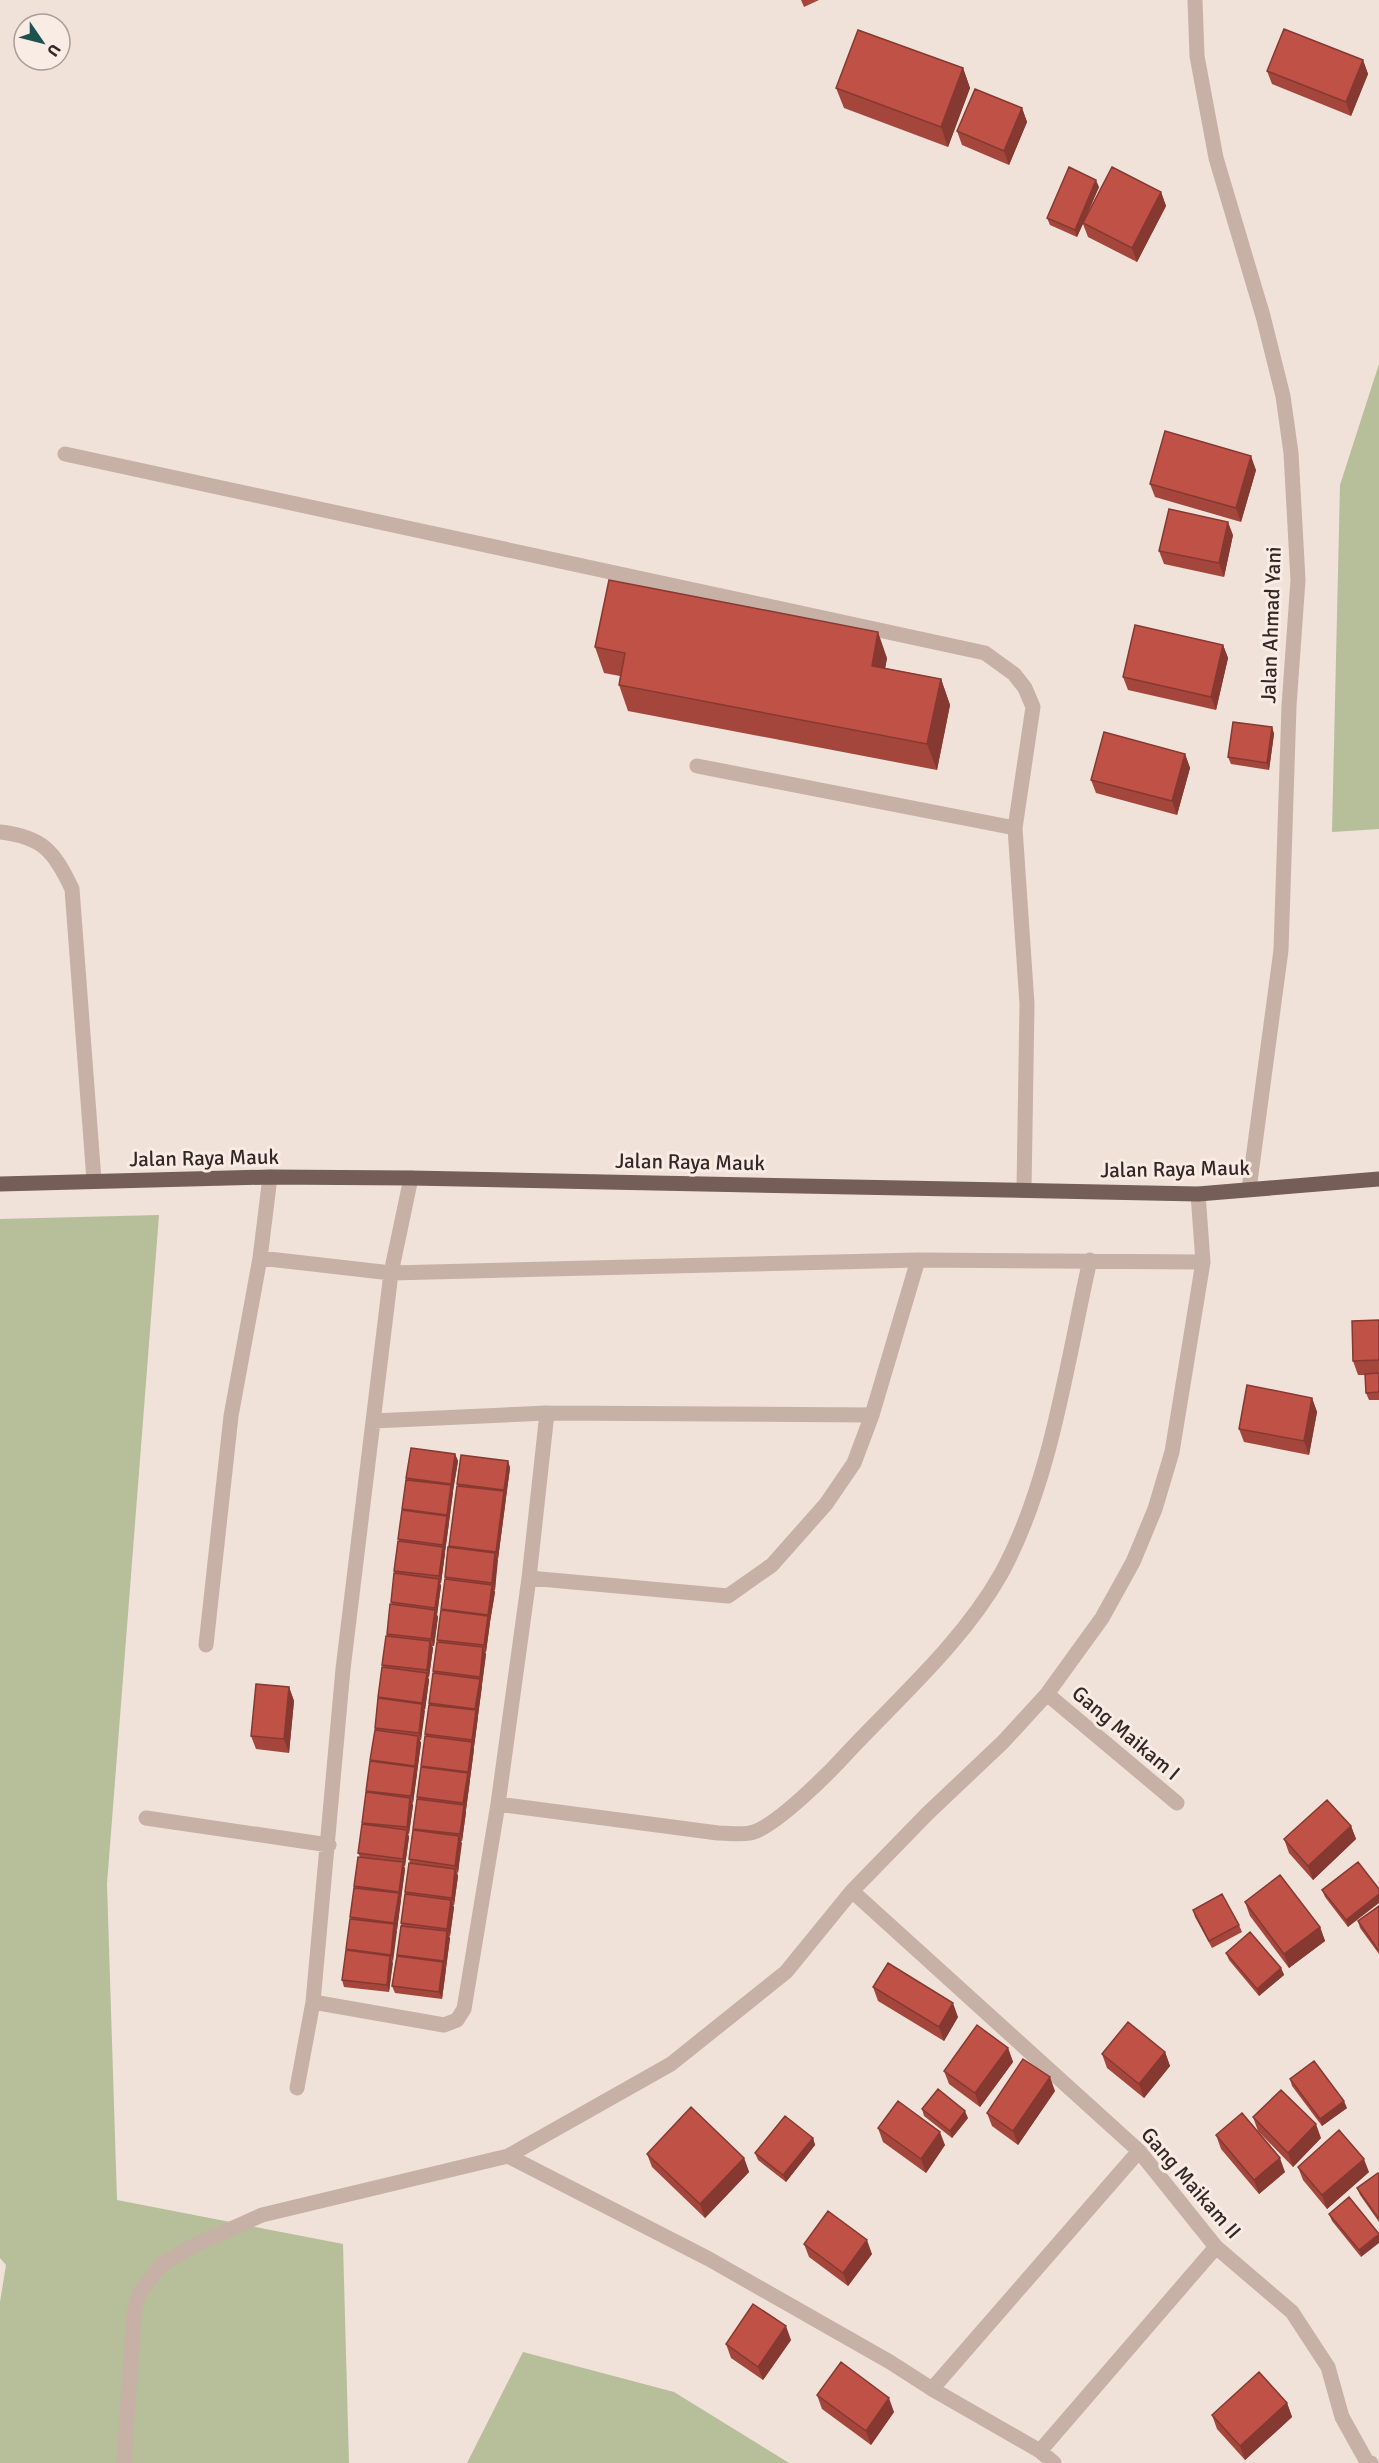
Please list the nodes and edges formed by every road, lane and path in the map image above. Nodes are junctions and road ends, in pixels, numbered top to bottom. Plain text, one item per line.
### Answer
1 (1195, 0) edge
2 (65, 454) dead end
3 (698, 766) dead end
4 (1015, 828) junction
5 (0, 832) edge
6 (270, 1177) junction
7 (411, 1178) junction
8 (1379, 1179) edge
9 (94, 1180) junction
10 (0, 1184) edge
11 (1024, 1189) junction
12 (1249, 1189) junction
13 (1198, 1194) junction
14 (260, 1258) junction
15 (918, 1260) junction
16 (1090, 1260) junction
17 (1203, 1262) junction
18 (391, 1273) junction
19 (547, 1413) junction
20 (873, 1415) junction
21 (373, 1421) junction
22 (529, 1578) junction
23 (206, 1645) dead end
24 (1047, 1694) junction
25 (1177, 1803) dead end
26 (498, 1804) junction
27 (146, 1818) dead end
28 (329, 1845) junction
29 (852, 1891) junction
30 (313, 2002) junction
31 (297, 2088) dead end
32 (1139, 2151) junction
33 (508, 2156) junction
34 (1216, 2247) junction
35 (932, 2390) junction
36 (1040, 2451) junction
37 (1368, 2462) edge
38 (124, 2463) edge
39 (1054, 2463) edge

1 - 12 street, Jalan Ahmad Yani
2 - 4 street
3 - 4 street
4 - 11 street
5 - 9 street
6 - 7 main road, Jalan Raya Mauk
6 - 9 main road, Jalan Raya Mauk
6 - 14 street
7 - 11 main road, Jalan Raya Mauk
7 - 18 street
8 - 12 main road, Jalan Raya Mauk
9 - 10 main road, Jalan Raya Mauk
11 - 13 main road, Jalan Raya Mauk
12 - 13 main road, Jalan Raya Mauk
13 - 17 street
14 - 18 street
14 - 23 street
15 - 16 street
15 - 18 street
15 - 20 street
16 - 17 street
16 - 26 street
17 - 24 street
18 - 21 street
19 - 20 street
19 - 21 street
19 - 22 street
20 - 22 street
21 - 28 street
22 - 26 street
24 - 25 street, Gang Maikam I
24 - 29 street
26 - 30 street
27 - 28 street
28 - 30 street
29 - 32 street, Gang Maikam II
29 - 33 street
30 - 31 street
32 - 34 street, Gang Maikam II
32 - 35 street
33 - 35 street
33 - 38 street
34 - 36 street
34 - 37 street, Gang Maikam II
35 - 36 street
36 - 39 street

